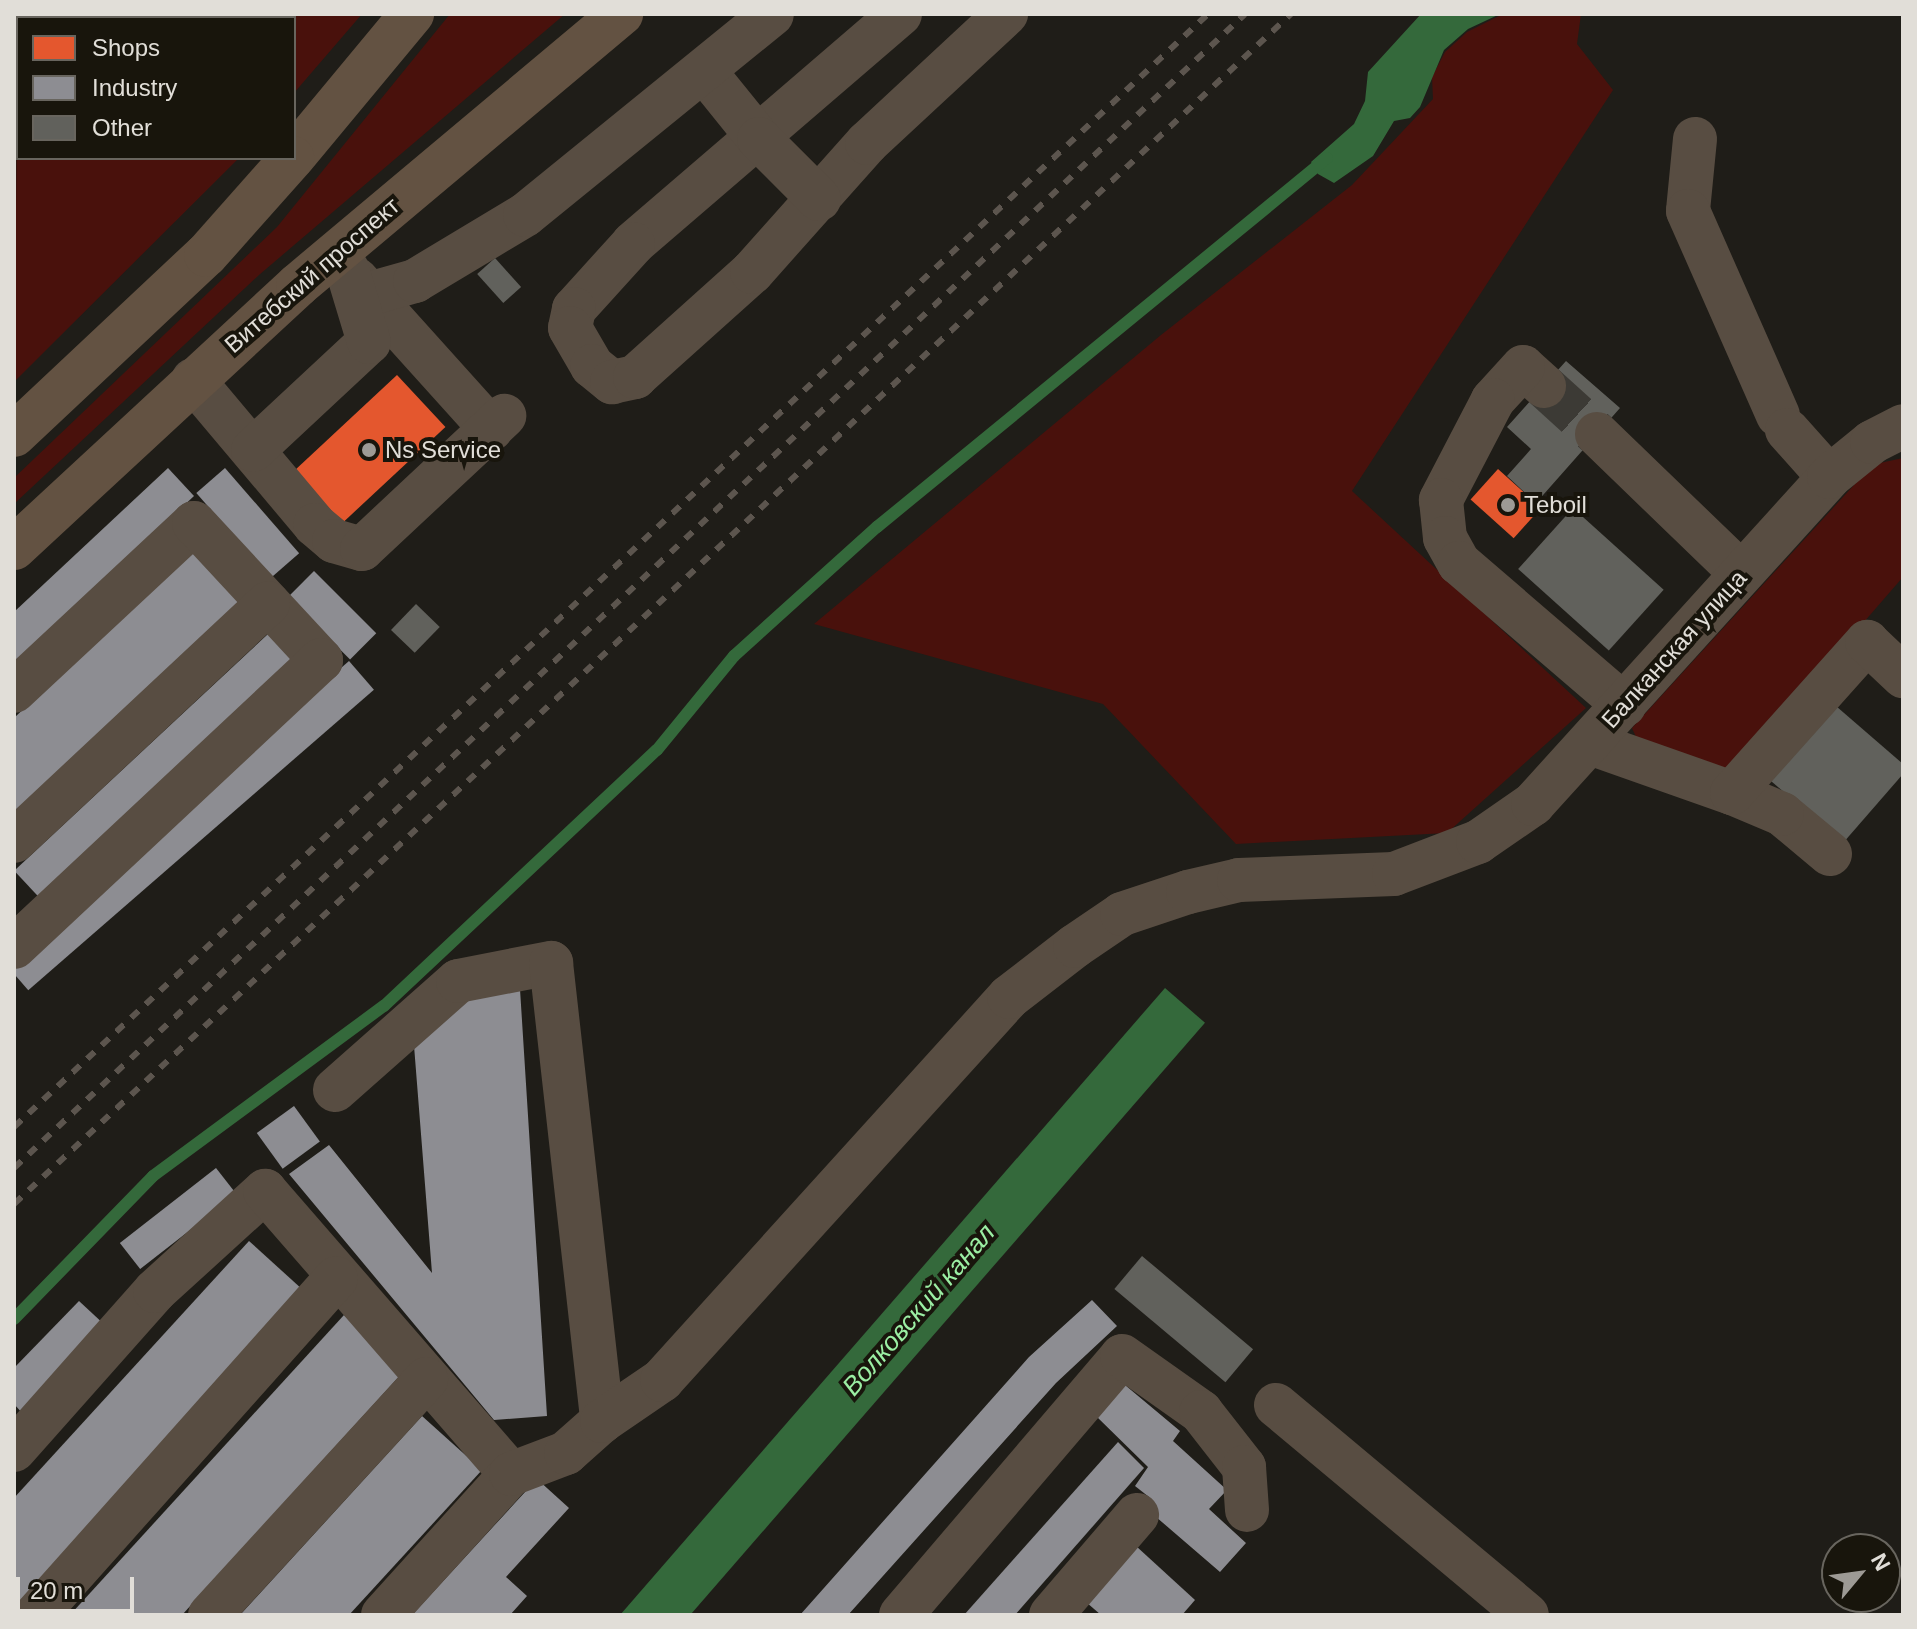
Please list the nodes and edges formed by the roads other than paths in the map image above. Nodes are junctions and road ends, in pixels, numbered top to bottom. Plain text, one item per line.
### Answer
1 (412, 14) edge
2 (621, 14) edge
3 (772, 14) edge
4 (900, 14) edge
5 (1006, 14) edge
6 (705, 72) junction
7 (759, 139) junction
8 (1695, 139) dead end
9 (296, 153) edge
10 (290, 160) edge
11 (819, 199) junction
12 (362, 296) junction
13 (193, 380) junction
14 (1544, 386) tunnel mouth
15 (1903, 426) edge
16 (1597, 434) tunnel mouth
17 (14, 435) edge
18 (253, 450) junction
19 (1829, 477) junction
20 (14, 548) edge
21 (1741, 573) junction
22 (268, 603) junction
23 (1903, 676) edge
24 (14, 691) edge
25 (1624, 705) junction
26 (1590, 743) junction
27 (1732, 793) junction
28 (14, 841) edge
29 (1830, 854) dead end
30 (14, 947) edge
31 (335, 1090) dead end
32 (336, 1278) junction
33 (426, 1379) junction
34 (1276, 1405) dead end
35 (602, 1421) junction
36 (14, 1450) edge
37 (511, 1474) junction
38 (1247, 1510) dead end
39 (1137, 1515) dead end
40 (36, 1615) edge
41 (210, 1615) edge
42 (383, 1615) edge
43 (901, 1615) edge
44 (1051, 1615) edge
45 (1527, 1615) edge

1 - 9 main road
2 - 12 main road, Витебский проспект
3 - 6 street
4 - 7 street
5 - 11 street
6 - 7 street
6 - 12 street
7 - 11 street
7 - 11 street
8 - 19 street
10 - 17 main road
12 - 13 main road, Витебский проспект
12 - 18 street
12 - 18 street
13 - 18 street
13 - 20 main road, Витебский проспект
14 - 25 street
15 - 19 street, Балканская улица
16 - 21 street
19 - 21 street, Балканская улица
21 - 25 street, Балканская улица
22 - 24 street
22 - 28 street
22 - 30 street
23 - 27 street
25 - 26 street, Балканская улица
26 - 27 street
26 - 35 street, Балканская улица
27 - 29 street
31 - 35 street
32 - 33 street
32 - 36 street
32 - 40 street
33 - 37 street
33 - 41 street
34 - 45 street
35 - 37 street, Балканская улица
37 - 42 street
38 - 43 street
39 - 44 street

